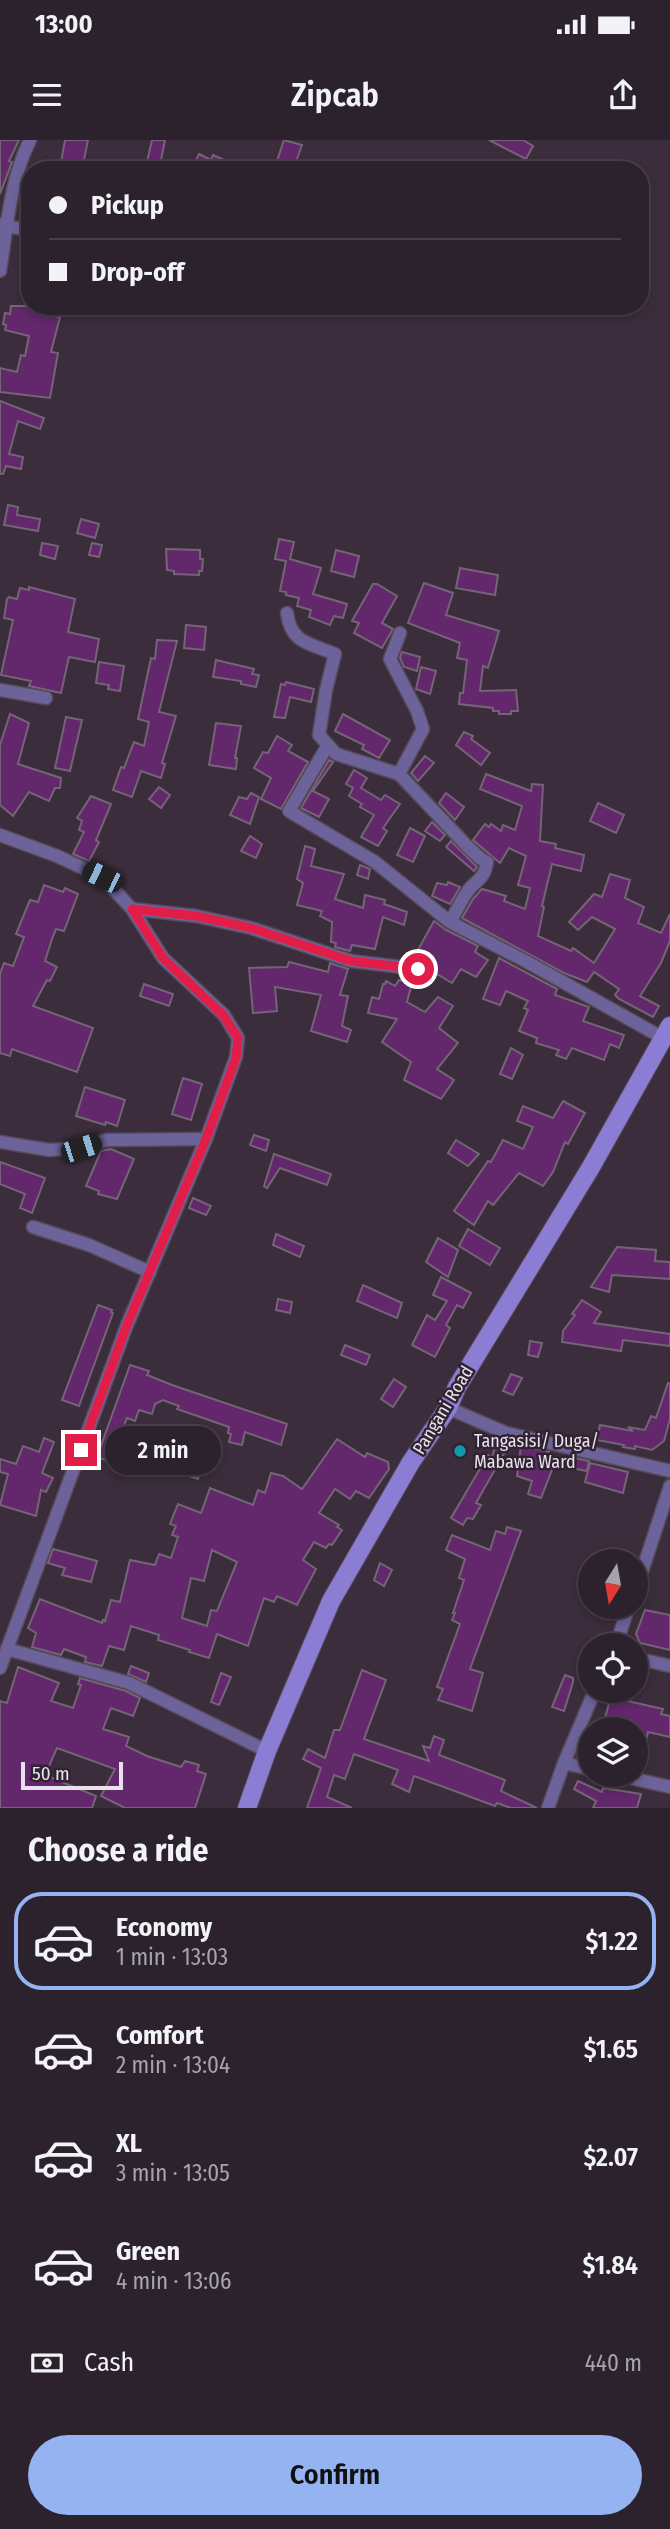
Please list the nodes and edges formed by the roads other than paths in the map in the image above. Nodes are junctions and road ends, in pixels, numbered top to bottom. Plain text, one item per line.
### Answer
1 (30, 140) edge
2 (4, 225) edge
3 (0, 271) edge
4 (287, 613) dead end
5 (400, 634) dead end
6 (0, 690) edge
7 (46, 698) dead end
8 (328, 745) junction
9 (399, 774) junction
10 (0, 835) edge
11 (132, 909) junction
12 (450, 922) junction
13 (418, 969) dead end
14 (666, 1032) edge
15 (206, 1139) junction
16 (0, 1142) edge
17 (33, 1227) dead end
18 (150, 1272) junction
19 (448, 1408) junction
20 (670, 1471) edge
21 (670, 1486) edge
22 (648, 1553) edge
23 (7, 1649) junction
24 (648, 1661) edge
25 (670, 1666) edge
26 (0, 1668) edge
27 (589, 1703) edge
28 (267, 1751) junction
29 (564, 1763) junction
30 (578, 1766) edge
31 (648, 1782) edge
32 (670, 1787) edge
33 (247, 1808) edge
34 (548, 1808) edge

1 - 2 street
2 - 3 street
4 - 8 street
5 - 9 street
6 - 7 street
8 - 9 street
8 - 12 street
9 - 12 street
10 - 11 street
11 - 13 street
11 - 15 street
12 - 14 street
14 - 19 main road, Pangani Road
15 - 16 street
15 - 18 street
17 - 18 street
18 - 23 street
19 - 20 street
19 - 28 main road, Pangani Road
21 - 22 street
23 - 26 street
23 - 28 street
24 - 25 street
27 - 29 street
28 - 33 main road, Pangani Road
29 - 30 street
29 - 34 street
31 - 32 street

